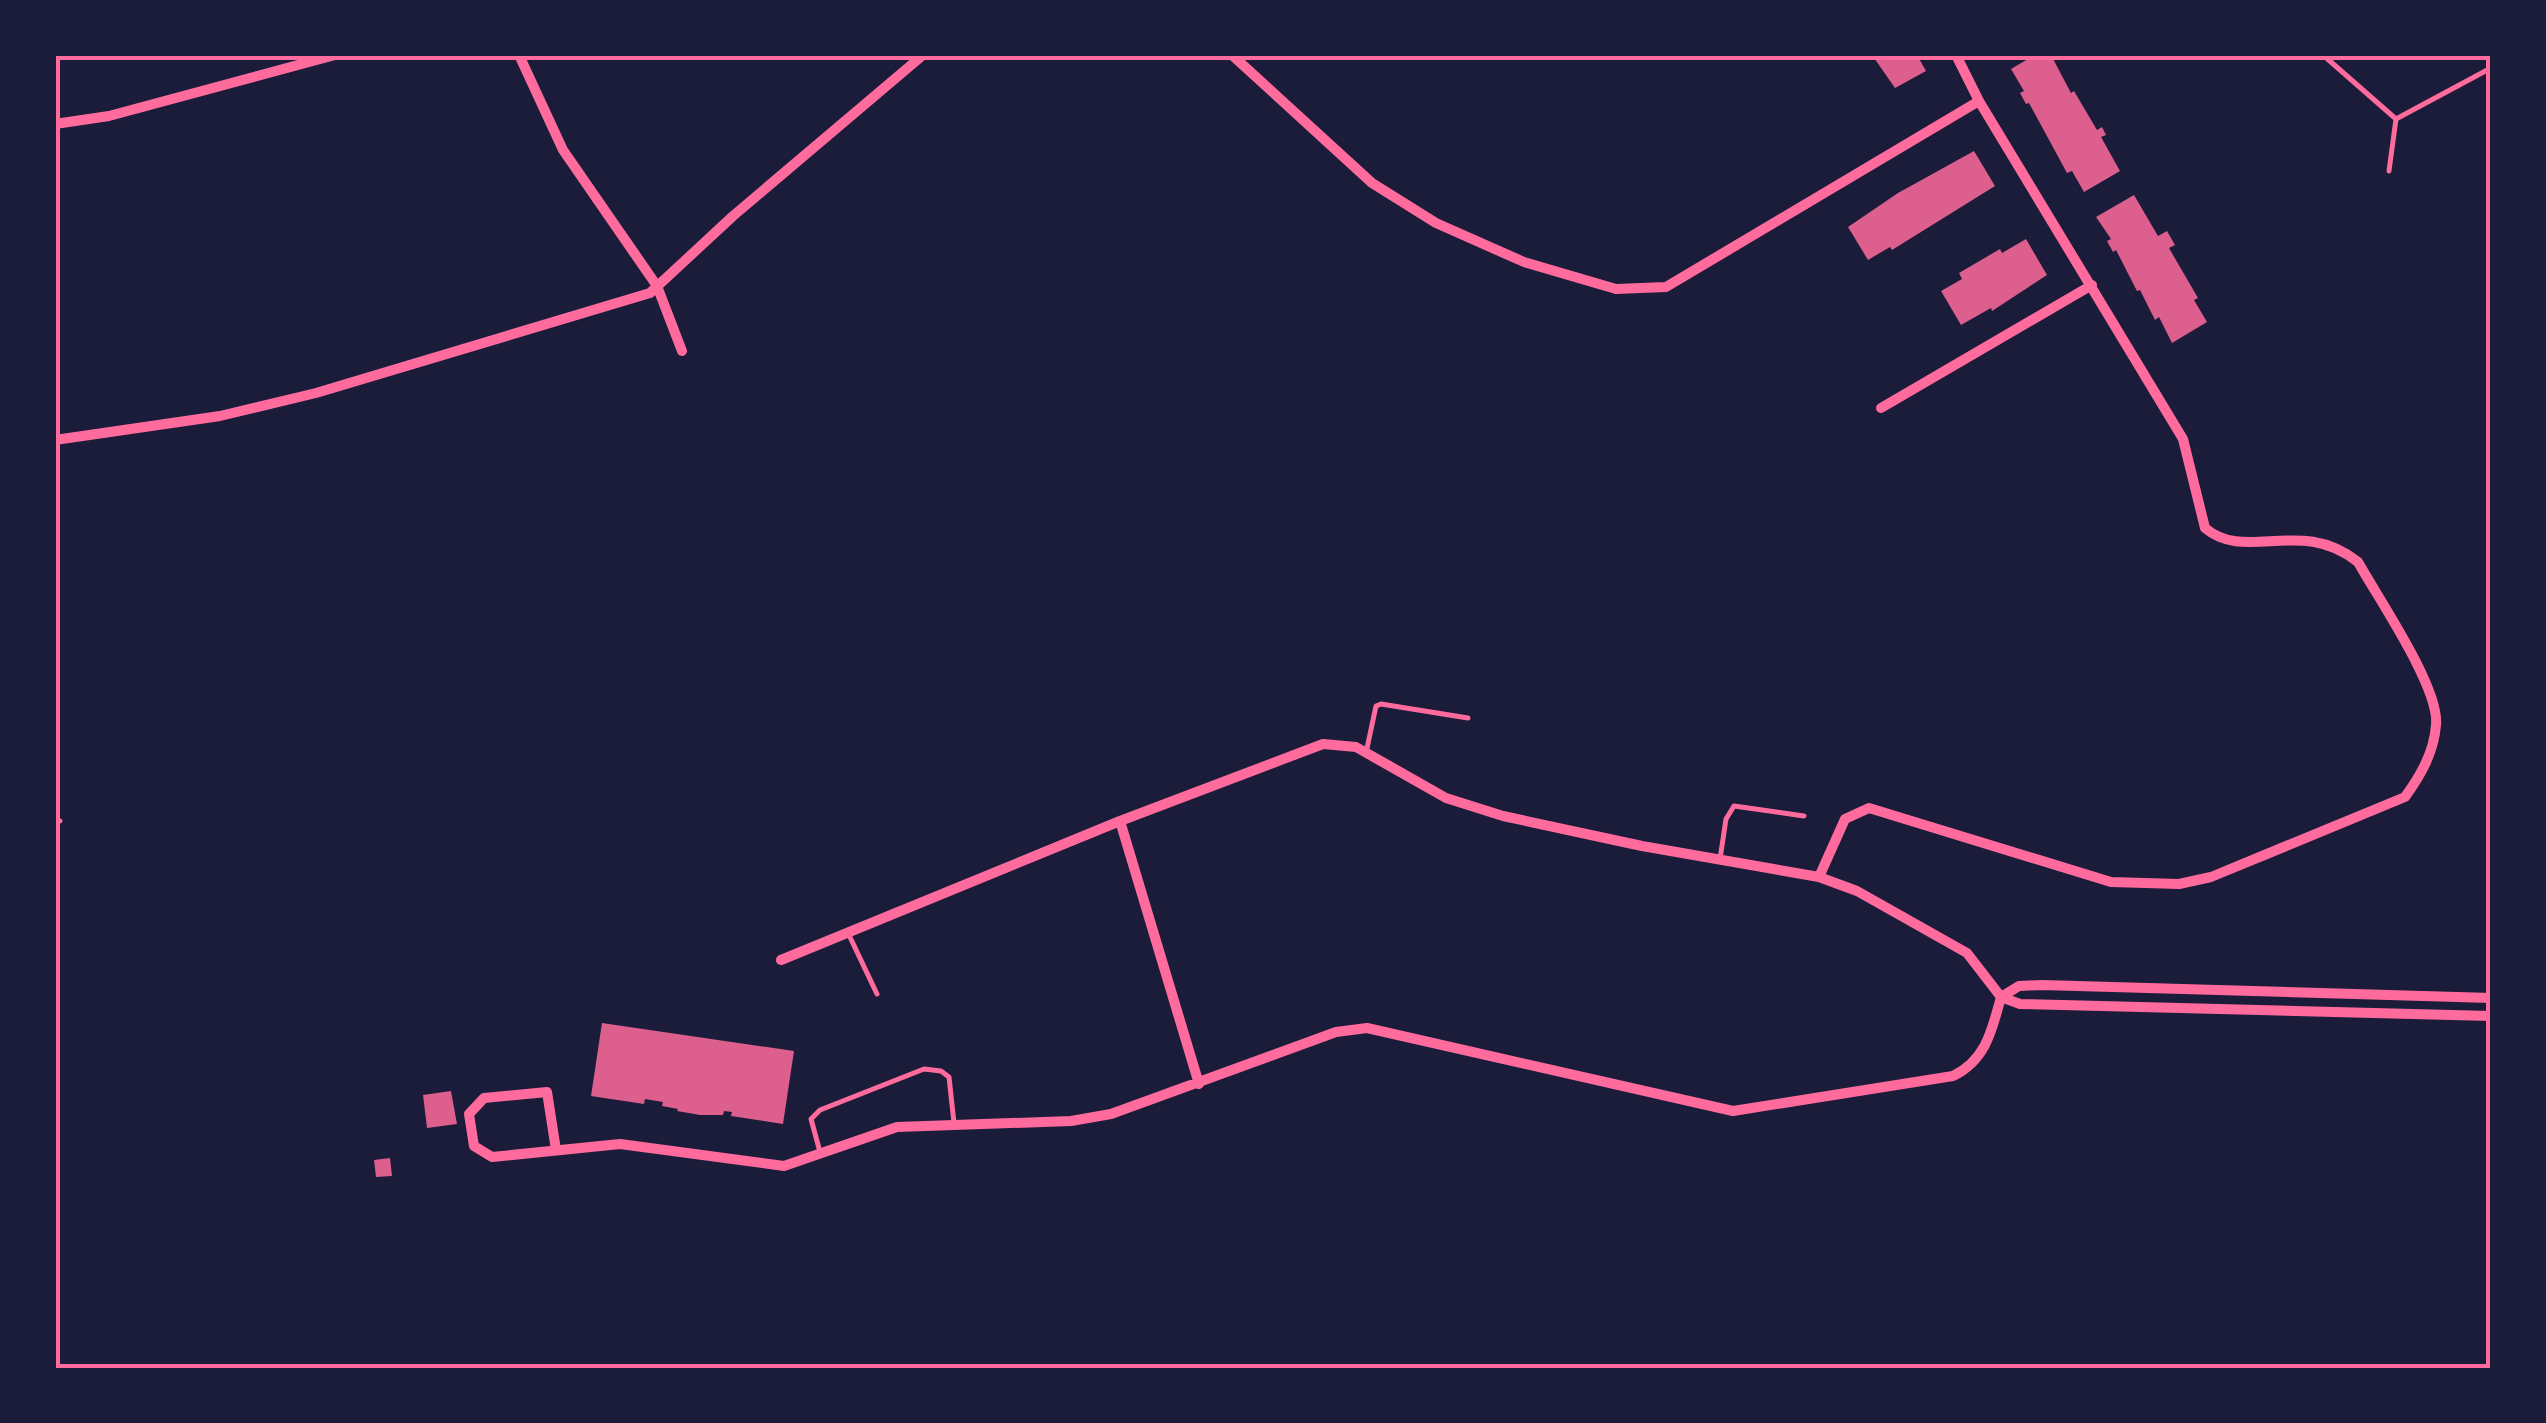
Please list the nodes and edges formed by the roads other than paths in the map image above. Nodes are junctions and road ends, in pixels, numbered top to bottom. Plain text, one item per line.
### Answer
1 (334, 55) edge
2 (519, 55) edge
3 (923, 55) edge
4 (1232, 55) edge
5 (1956, 55) edge
6 (2323, 55) edge
7 (2491, 68) edge
8 (1979, 100) junction
9 (2396, 119) junction
10 (55, 124) edge
11 (2390, 171) dead end
12 (2092, 285) junction
13 (657, 286) junction
14 (682, 352) dead end
15 (1881, 408) dead end
16 (55, 440) edge
17 (1468, 718) dead end
18 (1366, 753) junction
19 (1804, 816) dead end
20 (1120, 821) junction
21 (1720, 859) junction
22 (1819, 877) junction
23 (848, 933) junction
24 (782, 960) dead end
25 (877, 994) dead end
26 (2001, 997) junction
27 (2491, 998) edge
28 (2491, 1016) edge
29 (1199, 1084) junction
30 (954, 1123) junction
31 (556, 1150) junction
32 (821, 1154) junction

1 - 10 street
2 - 13 street
3 - 13 street
4 - 8 street
5 - 8 street
6 - 9 lane
7 - 9 lane
8 - 12 street
9 - 11 lane
12 - 15 street
12 - 22 street
13 - 14 street
13 - 16 street
17 - 18 lane
18 - 20 street
18 - 21 street
19 - 21 lane
20 - 23 street
20 - 29 street
21 - 22 street
22 - 26 street
23 - 24 street
23 - 25 lane
26 - 27 street
26 - 28 street
26 - 29 street
29 - 30 street
30 - 32 street
30 - 32 lane
31 - 31 street
31 - 32 street

